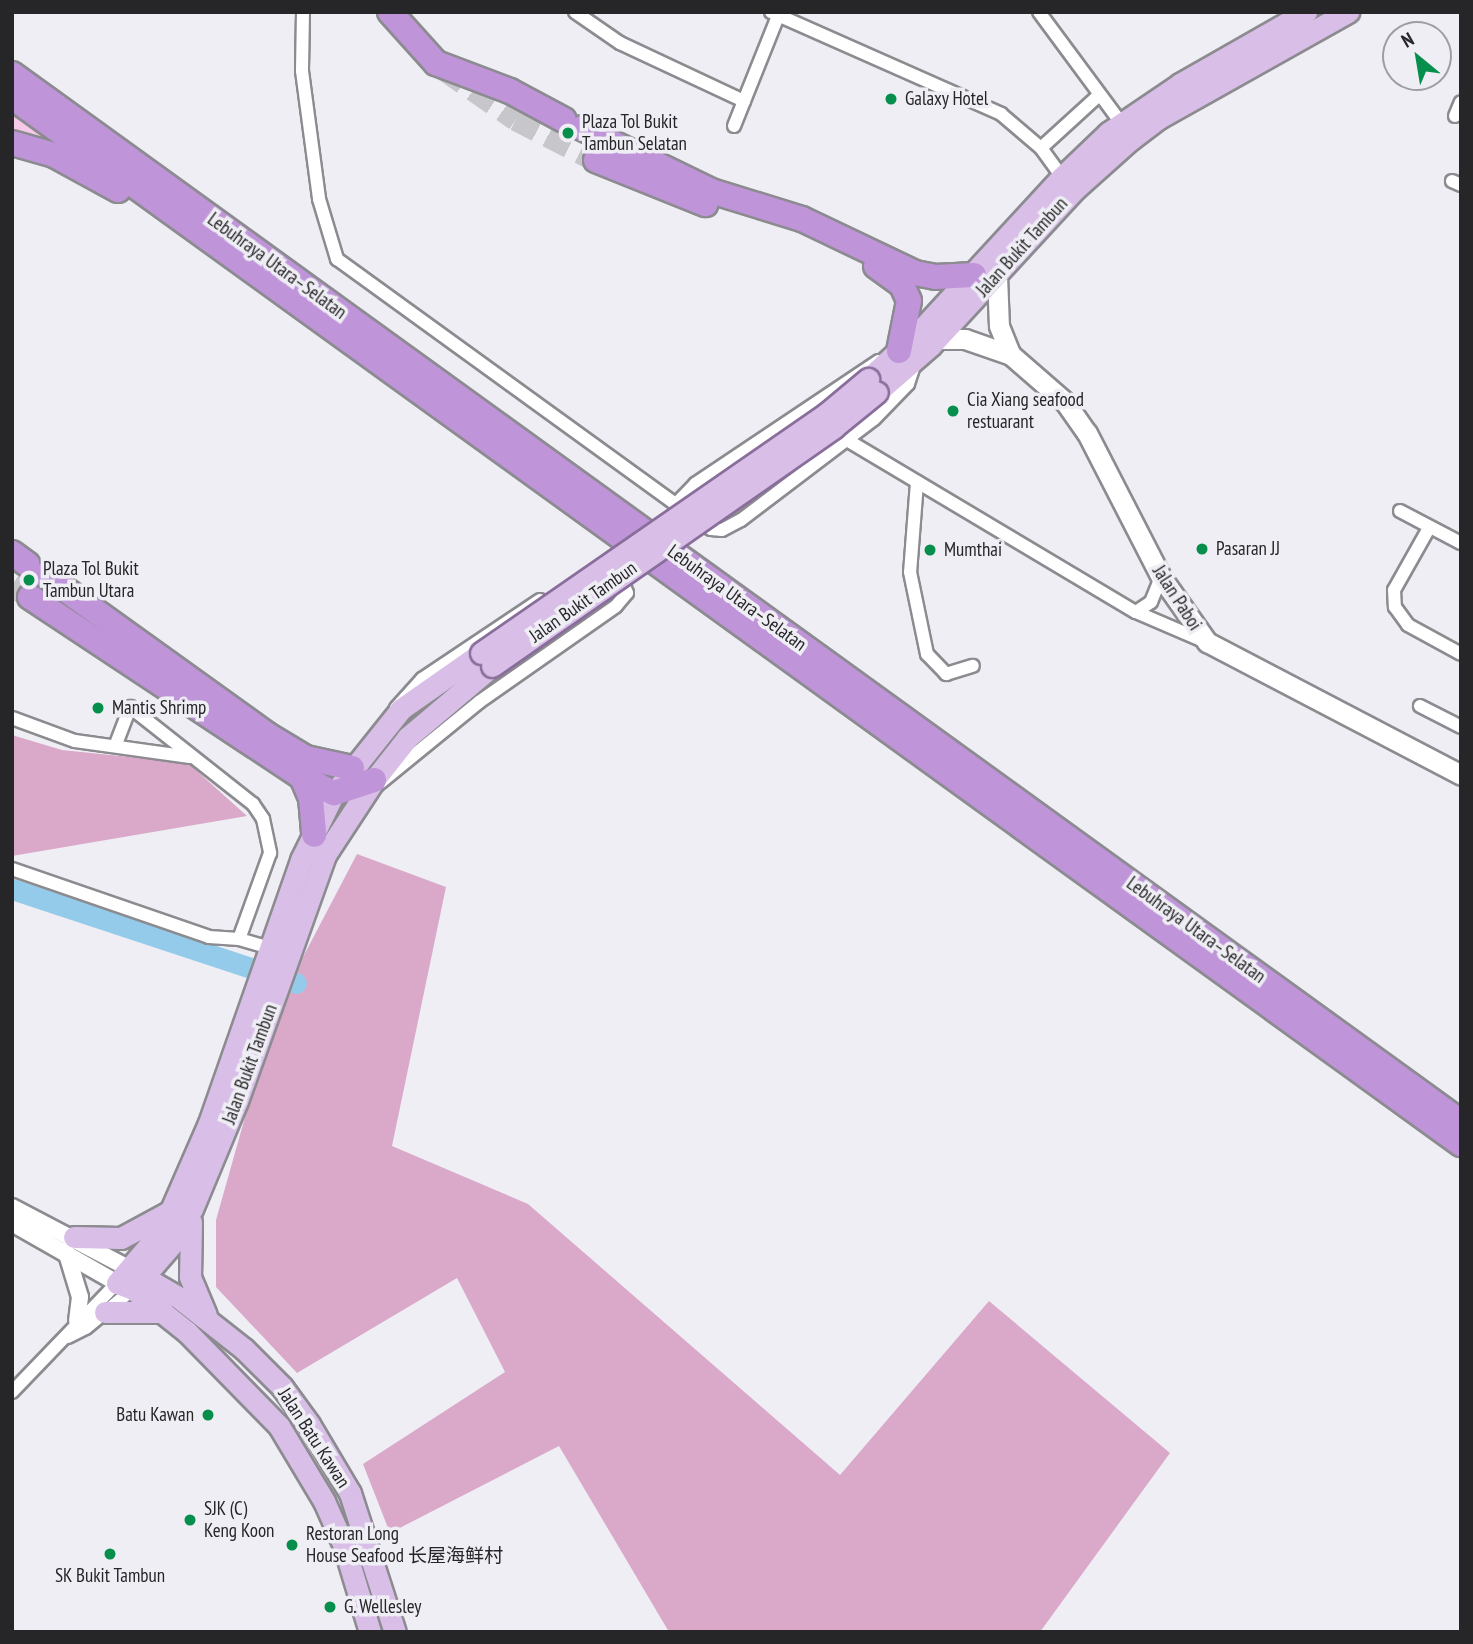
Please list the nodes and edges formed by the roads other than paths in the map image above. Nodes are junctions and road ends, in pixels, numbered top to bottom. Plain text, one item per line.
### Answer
1 (303, 12) edge
2 (390, 12) edge
3 (575, 12) edge
4 (1039, 12) edge
5 (1306, 12) edge
6 (1345, 13) edge
7 (774, 14) edge
8 (12, 59) edge
9 (12, 74) edge
10 (1098, 96) junction
11 (12, 97) edge
12 (744, 100) junction
13 (1461, 102) edge
14 (1455, 116) dead end
15 (78, 123) junction
16 (1121, 123) junction
17 (734, 126) dead end
18 (12, 143) edge
19 (1041, 148) junction
20 (596, 160) tunnel mouth
21 (1062, 177) junction
22 (230, 255) junction
23 (986, 275) junction
24 (938, 339) junction
25 (907, 355) junction
26 (1011, 355) junction
27 (846, 440) junction
28 (917, 482) junction
29 (676, 504) junction
30 (1400, 511) dead end
31 (1429, 528) junction
32 (1461, 544) edge
33 (28, 564) edge
34 (1161, 577) junction
35 (30, 597) tunnel mouth
36 (1136, 612) junction
37 (1207, 642) junction
38 (1461, 654) edge
39 (487, 659) junction
40 (973, 666) dead end
41 (1420, 706) dead end
42 (12, 718) edge
43 (1461, 727) edge
44 (379, 735) junction
45 (116, 744) junction
46 (194, 758) junction
47 (352, 768) junction
48 (1461, 775) edge
49 (302, 777) junction
50 (368, 789) junction
51 (334, 793) junction
52 (314, 835) junction
53 (12, 869) edge
54 (239, 939) junction
55 (277, 956) junction
56 (1461, 1122) edge
57 (1461, 1144) edge
58 (12, 1207) edge
59 (182, 1210) junction
60 (12, 1223) edge
61 (70, 1244) junction
62 (131, 1280) junction
63 (105, 1312) junction
64 (163, 1312) junction
65 (209, 1320) junction
66 (77, 1321) junction
67 (64, 1339) junction
68 (12, 1392) edge
69 (370, 1632) edge
70 (395, 1632) edge

1 - 29 street
2 - 23 highway
3 - 12 street
4 - 10 street
5 - 16 main road, Jalan Bukit Tambun
6 - 23 main road, Jalan Bukit Tambun
7 - 12 street
7 - 19 street
8 - 15 highway
9 - 15 highway, Lebuhraya Utara–Selatan
10 - 16 street
10 - 19 street
11 - 22 highway, Lebuhraya Utara–Selatan
12 - 17 street
13 - 14 street
15 - 56 highway, Lebuhraya Utara–Selatan
16 - 21 main road, Jalan Bukit Tambun
18 - 22 highway
19 - 21 street
20 - 25 highway
21 - 23 main road, Jalan Bukit Tambun
22 - 57 highway, Lebuhraya Utara–Selatan
23 - 24 main road, Jalan Bukit Tambun
23 - 25 main road, Jalan Bukit Tambun
23 - 26 main road, Jalan Paboi
24 - 25 main road, Jalan Bukit Tambun
24 - 26 main road, Jalan Paboi
25 - 27 street
25 - 29 street
25 - 39 main road, Jalan Bukit Tambun, bridge
26 - 34 main road, Jalan Paboi
27 - 28 street
27 - 29 street
28 - 36 street
28 - 40 street
30 - 31 street
31 - 32 street
31 - 38 street
33 - 47 highway
34 - 36 street
34 - 37 main road, Jalan Paboi
35 - 49 highway
36 - 37 street
37 - 48 main road, Jalan Paboi
39 - 44 main road, Jalan Bukit Tambun
39 - 50 main road, Jalan Bukit Tambun
41 - 43 street
42 - 45 street
44 - 47 main road, Jalan Bukit Tambun
44 - 50 street
45 - 46 street
45 - 46 street
46 - 54 street
47 - 51 main road, Jalan Bukit Tambun
49 - 51 highway
49 - 52 highway
50 - 51 highway
50 - 55 main road, Jalan Bukit Tambun
51 - 52 main road, Jalan Bukit Tambun
52 - 55 main road, Jalan Bukit Tambun
53 - 54 street
54 - 55 street
55 - 59 main road, Jalan Bukit Tambun
58 - 61 street
59 - 61 main road
59 - 62 main road, Jalan Bukit Tambun
59 - 65 main road
60 - 61 street
61 - 62 street
61 - 66 street
62 - 63 street, Jalan Bukit Tambun
62 - 64 main road, Jalan Batu Kawan
62 - 65 main road, Jalan Batu Kawan
62 - 66 street, Jalan Bukit Tambun
63 - 64 main road
63 - 67 street, Jalan Bukit Tambun
64 - 69 main road, Jalan Batu Kawan
65 - 70 main road, Jalan Batu Kawan
66 - 67 street, Jalan Bukit Tambun
67 - 68 street, Jalan Bukit Tambun

